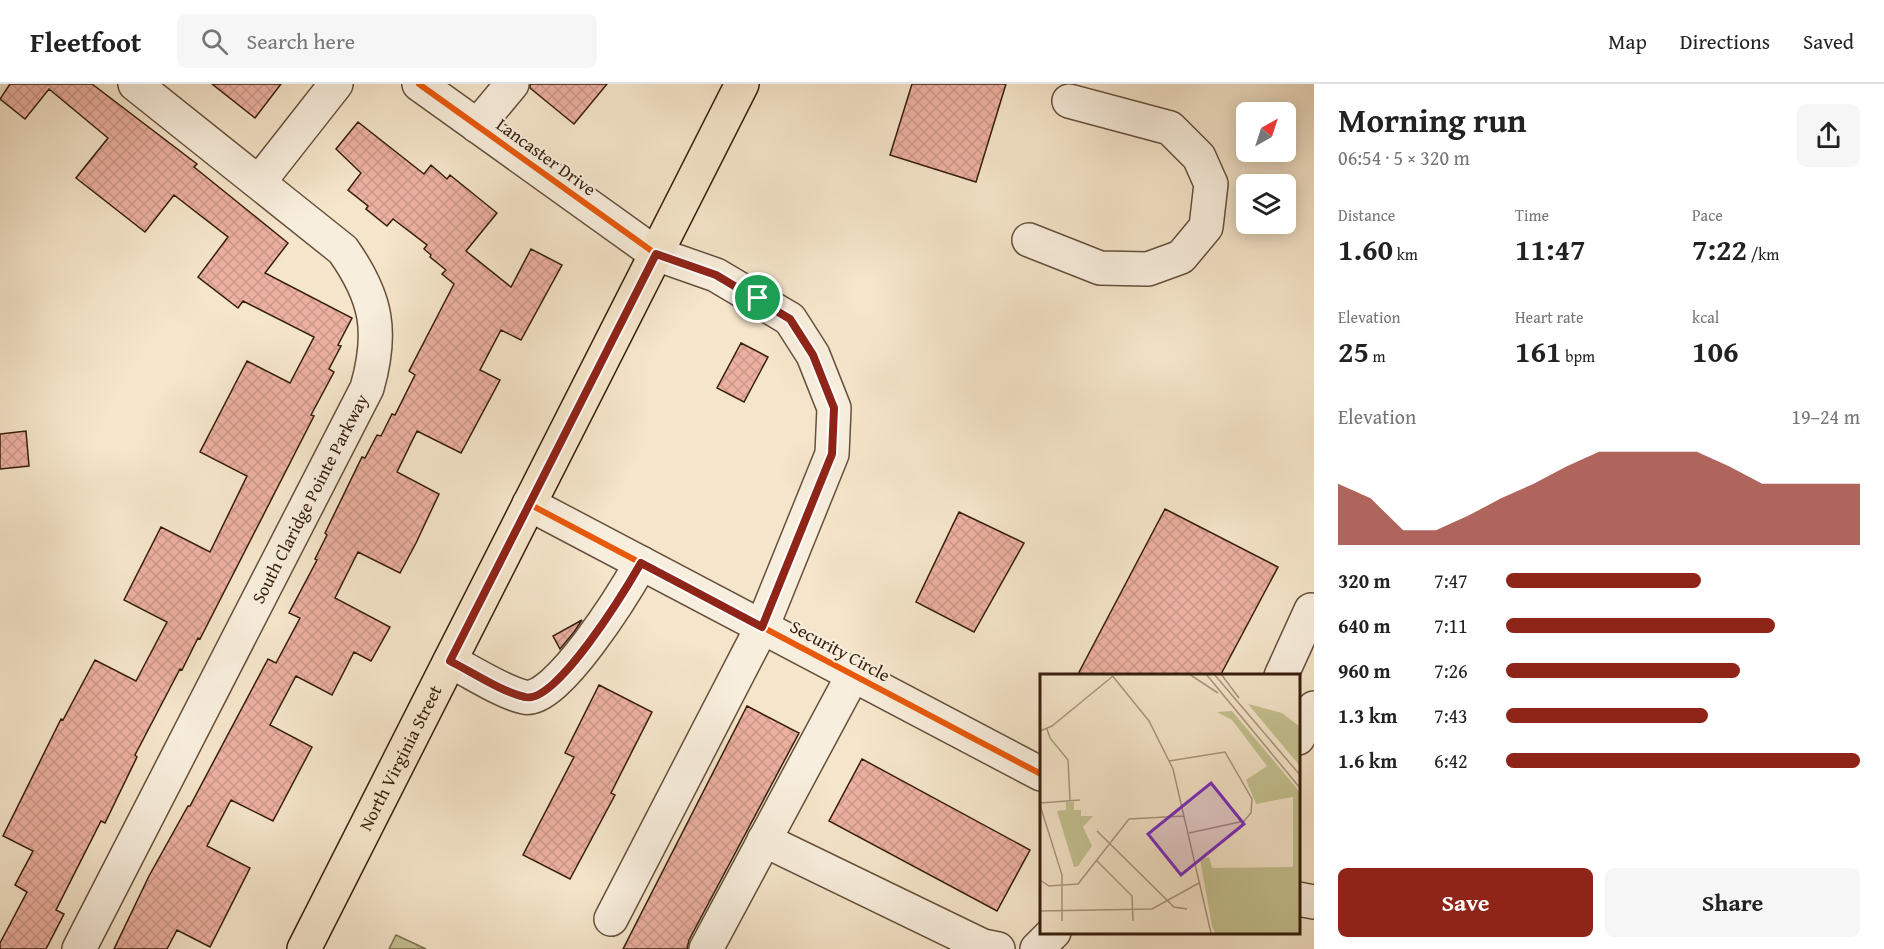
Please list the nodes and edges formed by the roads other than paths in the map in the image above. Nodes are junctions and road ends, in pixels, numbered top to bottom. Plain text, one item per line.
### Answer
1 (135, 84) edge
2 (336, 84) edge
3 (419, 84) edge
4 (512, 84) edge
5 (742, 84) edge
6 (1069, 101) dead end
7 (477, 126) junction
8 (259, 182) junction
9 (1029, 240) dead end
10 (656, 254) junction
11 (529, 504) junction
12 (641, 563) junction
13 (1311, 610) dead end
14 (762, 627) junction
15 (450, 661) junction
16 (1282, 674) edge
17 (853, 675) junction
18 (1314, 708) edge
19 (1299, 736) edge
20 (1040, 773) edge
21 (764, 840) junction
22 (1299, 899) edge
23 (1314, 902) edge
24 (611, 919) dead end
25 (1053, 934) edge
26 (79, 949) edge
27 (304, 949) edge
28 (706, 949) edge
29 (998, 949) edge
30 (1037, 949) edge

1 - 8 street, South Claridge Pointe Parkway
2 - 8 street
3 - 7 street, Lancaster Drive
4 - 7 street
5 - 10 main road, North Virginia Street
6 - 9 street
7 - 10 street, Lancaster Drive
8 - 26 street, South Claridge Pointe Parkway
10 - 11 main road, North Virginia Street
10 - 14 street, Lancaster Drive
11 - 12 street, Security Circle
11 - 15 main road, North Virginia Street
12 - 14 street, Security Circle
12 - 15 street
13 - 16 street
14 - 17 street, Security Circle
14 - 24 street, Lancaster Drive
15 - 27 main road, North Virginia Street
17 - 20 street, Security Circle
17 - 21 street
18 - 19 street
21 - 28 street
21 - 29 street
22 - 23 street
25 - 30 street

